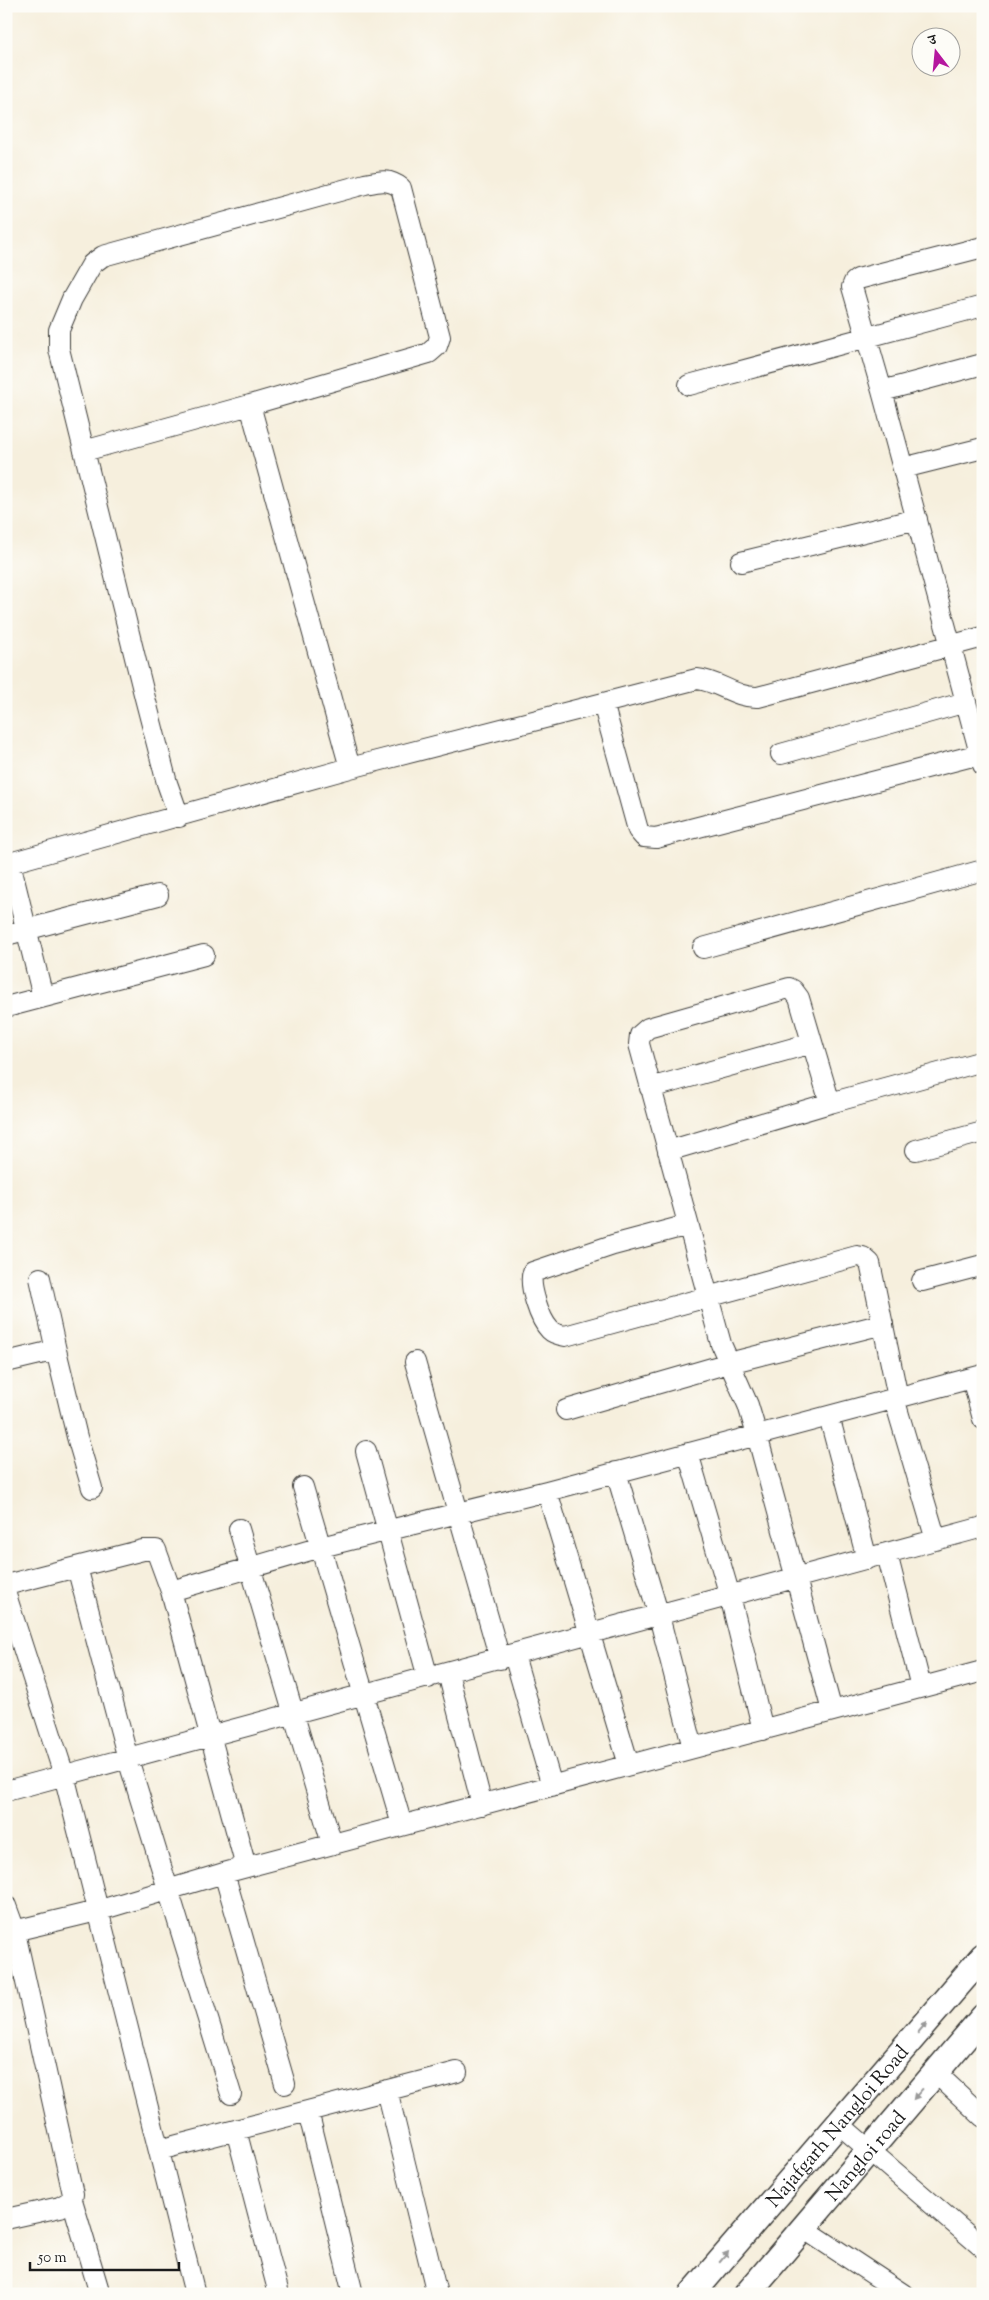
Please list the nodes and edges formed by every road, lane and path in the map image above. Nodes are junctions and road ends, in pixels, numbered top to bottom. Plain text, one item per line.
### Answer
1 (983, 248) edge
2 (983, 306) edge
3 (867, 337) junction
4 (983, 364) edge
5 (689, 385) dead end
6 (882, 391) junction
7 (250, 405) junction
8 (983, 448) edge
9 (84, 452) junction
10 (903, 468) junction
11 (916, 519) junction
12 (742, 562) dead end
13 (983, 637) edge
14 (950, 646) junction
15 (966, 702) junction
16 (603, 703) junction
17 (978, 725) edge
18 (781, 754) dead end
19 (981, 759) edge
20 (350, 768) junction
21 (179, 817) junction
22 (8, 864) edge
23 (983, 870) edge
24 (158, 895) dead end
25 (26, 930) junction
26 (6, 935) edge
27 (703, 948) dead end
28 (204, 955) dead end
29 (43, 997) junction
30 (6, 1007) edge
31 (812, 1043) junction
32 (983, 1061) edge
33 (650, 1088) junction
34 (830, 1103) junction
35 (983, 1132) edge
36 (916, 1150) dead end
37 (668, 1151) junction
38 (688, 1225) junction
39 (983, 1265) edge
40 (40, 1278) dead end
41 (922, 1281) dead end
42 (708, 1298) junction
43 (883, 1324) junction
44 (55, 1346) junction
45 (6, 1362) edge
46 (415, 1362) dead end
47 (729, 1363) junction
48 (977, 1376) edge
49 (895, 1393) junction
50 (566, 1410) dead end
51 (829, 1416) junction
52 (983, 1419) edge
53 (757, 1435) junction
54 (366, 1452) dead end
55 (688, 1454) junction
56 (616, 1472) junction
57 (303, 1487) dead end
58 (92, 1488) dead end
59 (547, 1491) junction
60 (458, 1512) junction
61 (239, 1529) dead end
62 (387, 1530) junction
63 (982, 1530) edge
64 (936, 1540) junction
65 (321, 1547) junction
66 (886, 1554) junction
67 (866, 1559) junction
68 (77, 1567) junction
69 (252, 1567) junction
70 (798, 1578) junction
71 (6, 1585) edge
72 (171, 1591) junction
73 (6, 1595) edge
74 (730, 1596) junction
75 (659, 1616) junction
76 (589, 1635) junction
77 (507, 1657) junction
78 (983, 1671) edge
79 (448, 1673) junction
80 (428, 1678) junction
81 (922, 1687) junction
82 (364, 1695) junction
83 (832, 1711) junction
84 (294, 1714) junction
85 (763, 1730) junction
86 (210, 1736) junction
87 (693, 1748) junction
88 (128, 1758) junction
89 (629, 1765) junction
90 (64, 1776) junction
91 (552, 1786) junction
92 (6, 1791) edge
93 (482, 1804) junction
94 (402, 1826) junction
95 (332, 1844) junction
96 (246, 1867) junction
97 (224, 1873) junction
98 (168, 1891) junction
99 (6, 1906) edge
100 (97, 1911) junction
101 (10, 1927) edge
102 (983, 1956) edge
103 (983, 2017) edge
104 (457, 2072) dead end
105 (936, 2073) junction
106 (285, 2084) dead end
107 (386, 2090) junction
108 (231, 2094) dead end
109 (308, 2111) junction
110 (983, 2117) edge
111 (839, 2124) junction
112 (236, 2130) junction
113 (159, 2150) junction
114 (870, 2150) junction
115 (72, 2200) junction
116 (6, 2219) edge
117 (803, 2228) junction
118 (983, 2248) edge
119 (100, 2294) edge
120 (195, 2294) edge
121 (279, 2294) edge
122 (353, 2294) edge
123 (437, 2294) edge
124 (692, 2294) edge
125 (747, 2294) edge
126 (903, 2294) edge

1 - 3 street
2 - 3 street
3 - 5 street
3 - 6 street
4 - 6 street
6 - 10 street
7 - 9 street
7 - 9 street
7 - 20 street
8 - 10 street
9 - 21 street
10 - 11 street
11 - 12 street
11 - 14 street
13 - 14 street
14 - 15 street
14 - 16 street
15 - 17 street
15 - 18 street
16 - 19 street
16 - 20 street
17 - 19 street
20 - 21 street
21 - 22 street
22 - 25 street
23 - 27 street
24 - 25 street
25 - 26 street
25 - 29 street
28 - 29 street
29 - 30 street
31 - 33 street
31 - 33 street
31 - 34 street
32 - 34 street
33 - 37 street
34 - 37 street
35 - 36 street
37 - 38 street
38 - 42 street
38 - 42 street
39 - 41 street
40 - 44 street
42 - 43 street
42 - 47 street
43 - 47 street
43 - 49 street
44 - 45 street
44 - 58 street
46 - 60 street
47 - 50 street
47 - 53 street
48 - 49 street
48 - 52 street
49 - 51 street
49 - 64 street
51 - 53 street
51 - 67 street
53 - 55 street
53 - 70 street
54 - 62 street
55 - 56 street
55 - 74 street
56 - 59 street
56 - 75 street
57 - 65 street
59 - 60 street
59 - 76 street
60 - 62 street
60 - 77 street
61 - 69 street
62 - 65 street
62 - 80 street
63 - 64 street
64 - 66 street
65 - 69 street
65 - 82 street
66 - 67 street
66 - 81 street
67 - 70 street
68 - 71 street
68 - 72 street
68 - 88 street
69 - 72 street
69 - 84 street
70 - 74 street
70 - 83 street
72 - 86 street
73 - 90 street
74 - 75 street
74 - 85 street
75 - 76 street
75 - 87 street
76 - 77 street
76 - 89 street
77 - 79 street
77 - 91 street
78 - 81 street
79 - 80 street
79 - 93 street
80 - 82 street
81 - 83 street
82 - 84 street
82 - 94 street
83 - 85 street
84 - 86 street
84 - 95 street
85 - 87 street
86 - 88 street
86 - 96 street
87 - 89 street
88 - 90 street
88 - 98 street
89 - 91 street
90 - 92 street
90 - 100 street
91 - 93 street
93 - 94 street
94 - 95 street
95 - 96 street
96 - 97 street
97 - 98 street
97 - 106 street
98 - 100 street
98 - 108 street
99 - 101 street
100 - 101 street
100 - 113 street
101 - 115 street
111 -> 102 main road, Najafgarh Nangloi Road
103 - 105 main road, Nangloi road
104 - 107 street
105 - 110 street
105 -> 114 main road, Nangloi road
107 - 109 street
107 - 123 street
109 - 112 street
109 - 122 street
111 - 114 street
124 -> 111 main road, Najafgarh Nangloi Road
112 - 113 street
112 - 121 street
113 - 120 street
114 - 117 main road, Nangloi road
114 - 118 street
115 - 116 street
115 - 119 street
117 - 125 main road, Nangloi road
117 - 126 street

